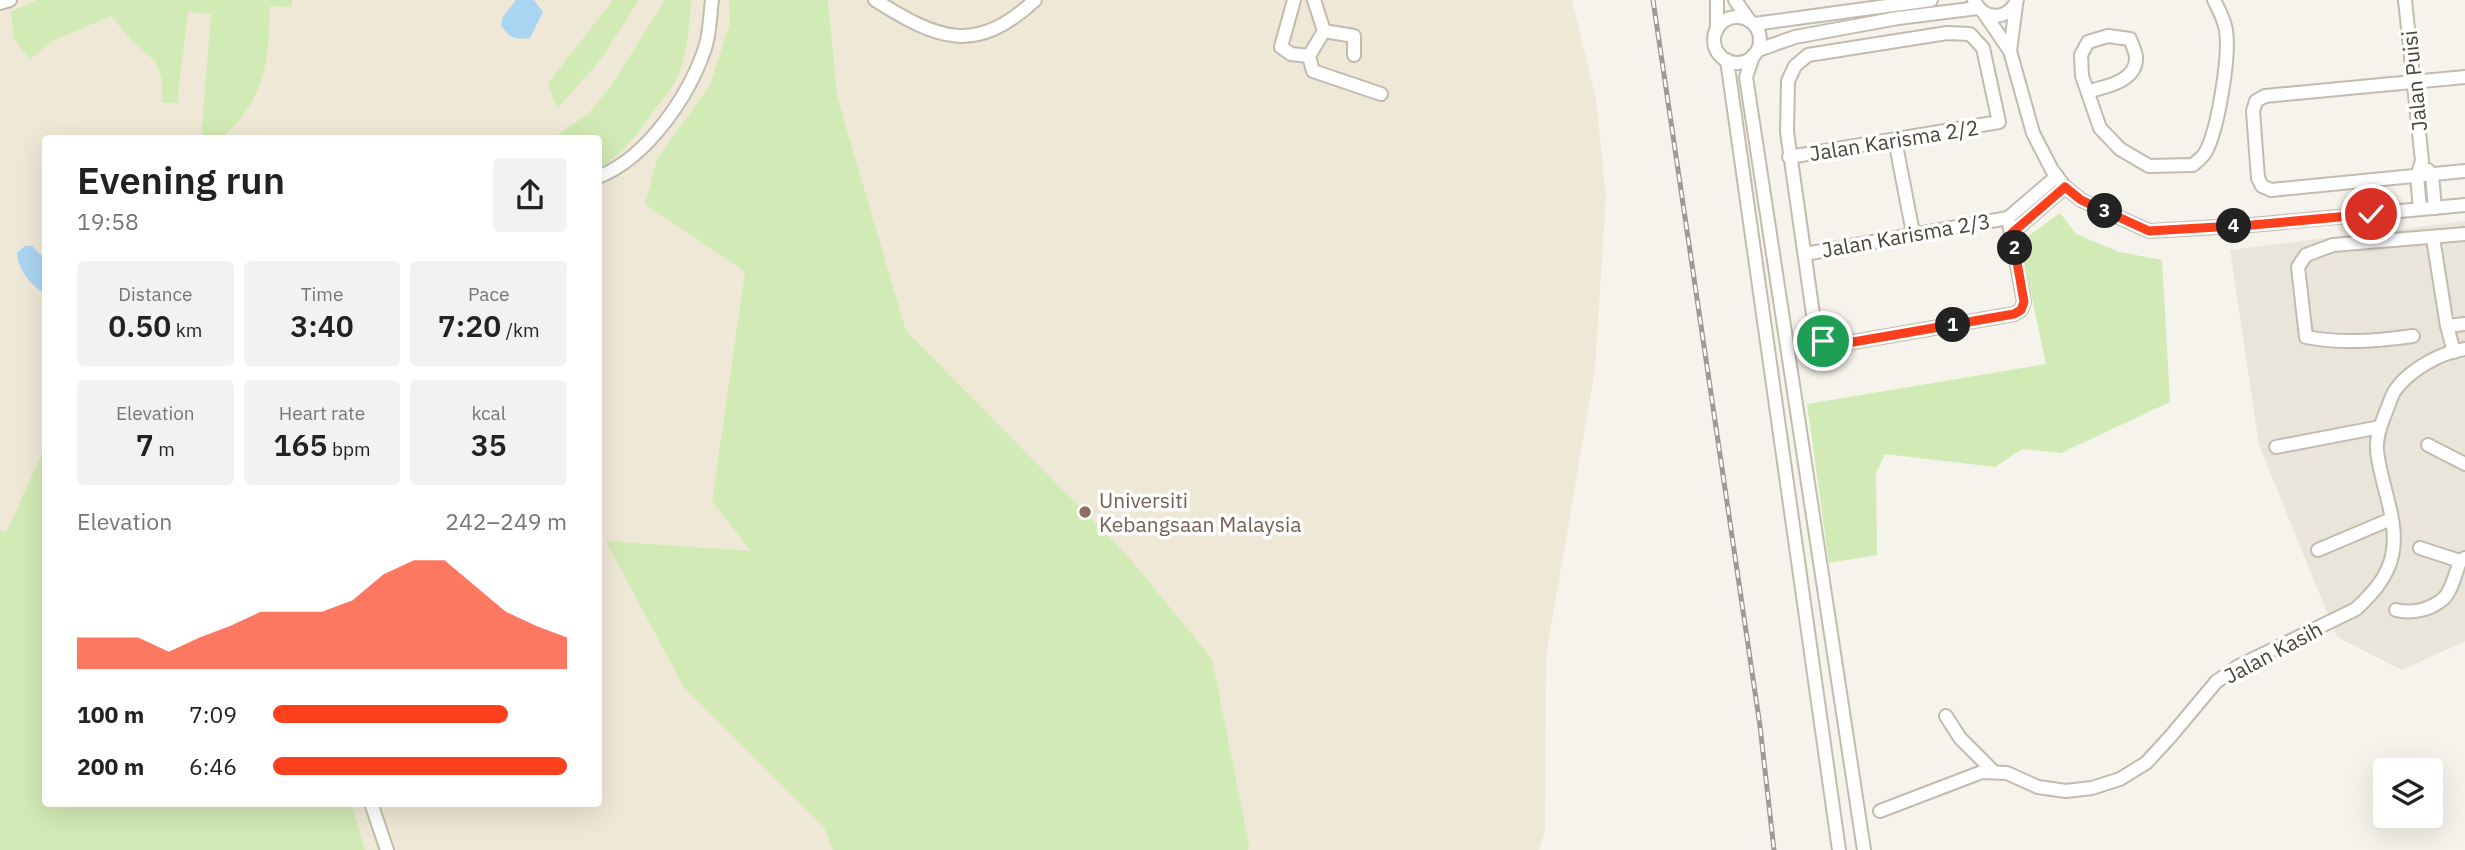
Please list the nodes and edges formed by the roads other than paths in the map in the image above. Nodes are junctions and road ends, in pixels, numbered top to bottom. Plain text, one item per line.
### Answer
1 (10, 0) edge
2 (712, 0) edge
3 (875, 0) edge
4 (1035, 0) edge
5 (1294, 0) edge
6 (1314, 0) edge
7 (1717, 0) edge
8 (1735, 0) edge
9 (1930, 0) edge
10 (2214, 0) edge
11 (2405, 0) edge
12 (0, 2) edge
13 (2017, 2) edge
14 (1978, 7) edge
15 (1751, 22) junction
16 (1717, 29) junction
17 (1324, 30) junction
18 (2010, 51) junction
19 (1755, 53) junction
20 (1354, 55) dead end
21 (1309, 56) junction
22 (1727, 60) junction
23 (2465, 78) edge
24 (2414, 84) junction
25 (2089, 91) junction
26 (1381, 94) dead end
27 (1895, 140) junction
28 (1789, 158) junction
29 (2422, 161) junction
30 (2465, 171) edge
31 (602, 174) edge
32 (2432, 175) junction
33 (2417, 176) junction
34 (2061, 181) junction
35 (2465, 205) edge
36 (2435, 208) junction
37 (2420, 209) junction
38 (2008, 218) junction
39 (1913, 233) junction
40 (2012, 233) junction
41 (2465, 234) edge
42 (2433, 238) junction
43 (1805, 254) junction
44 (2465, 324) edge
45 (2447, 326) junction
46 (2413, 336) dead end
47 (2460, 351) edge
48 (2380, 427) junction
49 (2428, 445) dead end
50 (2276, 447) dead end
51 (2465, 464) edge
52 (2391, 519) junction
53 (2420, 548) dead end
54 (2318, 550) dead end
55 (2463, 559) edge
56 (2396, 610) dead end
57 (1946, 716) dead end
58 (1993, 771) junction
59 (372, 807) edge
60 (1880, 811) dead end
61 (387, 850) edge
62 (1839, 850) edge
63 (1864, 850) edge

1 - 12 street
2 - 31 street
3 - 4 street
5 - 21 street
6 - 17 street
7 - 16 street
8 - 15 street
9 - 15 street
10 - 25 street
11 - 24 street, Jalan Puisi
13 - 14 street
13 - 18 street
14 - 18 street
14 - 19 street
15 - 16 street
15 - 19 street
16 - 22 street
17 - 20 street
17 - 21 street
18 - 34 street
19 - 22 street
19 - 63 street
21 - 26 street
22 - 62 street
23 - 24 street
24 - 29 street, Jalan Puisi
24 - 33 street
25 - 25 street
27 - 28 street, Jalan Karisma 2/2
27 - 28 street, Jalan Karisma 2/2
27 - 39 street
28 - 43 street
29 - 32 street, Jalan Puisi
29 - 33 street, Jalan Puisi
30 - 32 street
32 - 33 street
32 - 36 street
33 - 37 street, Jalan Puisi
34 - 37 street
34 - 38 street
34 - 40 street
35 - 36 street
36 - 37 street
38 - 39 street, Jalan Karisma 2/3
38 - 40 street
39 - 43 street, Jalan Karisma 2/3
40 - 43 street
41 - 42 street
42 - 45 street
42 - 46 street
44 - 45 street
45 - 47 street
47 - 48 street, Jalan Kasih
48 - 50 street
48 - 52 street, Jalan Kasih
49 - 51 street
52 - 54 street
52 - 58 street, Jalan Kasih
53 - 55 street
55 - 56 street
57 - 58 street
58 - 60 street
59 - 61 street

